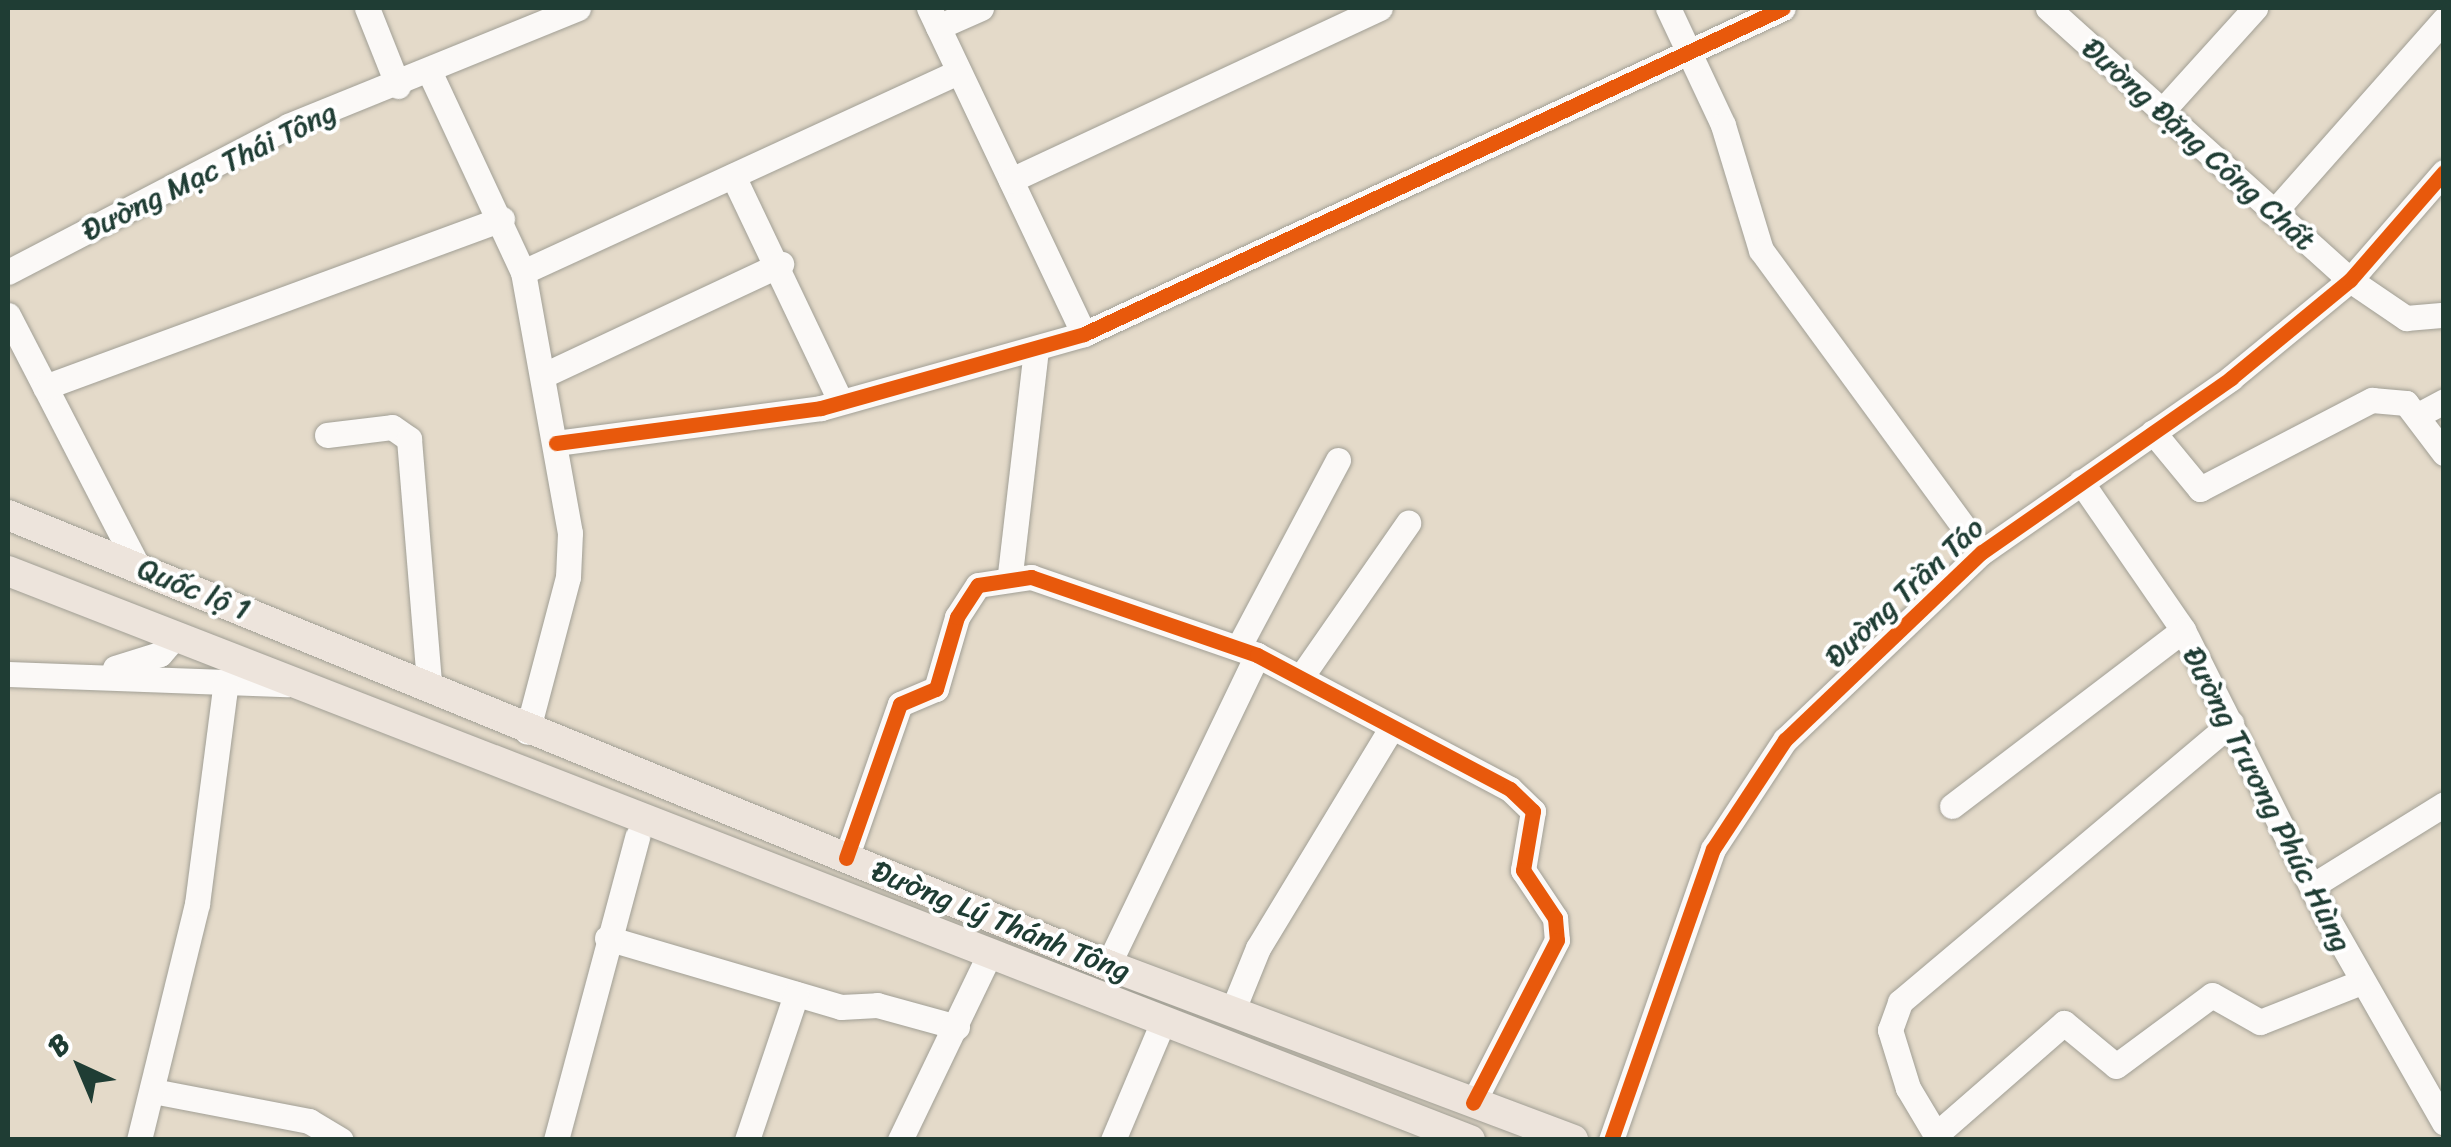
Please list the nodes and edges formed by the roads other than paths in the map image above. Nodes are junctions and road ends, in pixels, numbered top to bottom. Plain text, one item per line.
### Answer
1 (367, 8) edge
2 (578, 8) edge
3 (981, 8) edge
4 (1380, 8) edge
5 (1668, 8) edge
6 (1783, 8) edge
7 (2048, 8) edge
8 (2255, 8) edge
9 (933, 17) edge
10 (2444, 20) edge
11 (1690, 52) junction
12 (958, 72) junction
13 (431, 74) junction
14 (398, 86) junction
15 (2162, 111) junction
16 (2444, 172) edge
17 (733, 176) junction
18 (1011, 180) junction
19 (2273, 213) junction
20 (502, 219) junction
21 (781, 264) junction
22 (8, 272) edge
23 (523, 272) junction
24 (2350, 280) junction
25 (8, 315) edge
26 (2444, 315) edge
27 (1084, 334) junction
28 (1036, 350) junction
29 (544, 375) junction
30 (45, 387) junction
31 (840, 400) junction
32 (2444, 401) edge
33 (2420, 414) junction
34 (2153, 432) junction
35 (327, 435) dead end
36 (556, 443) junction
37 (2444, 453) edge
38 (1338, 460) dead end
39 (2082, 482) junction
40 (8, 515) edge
41 (1408, 523) dead end
42 (1982, 552) junction
43 (138, 567) junction
44 (8, 571) edge
45 (1010, 574) junction
46 (2183, 630) junction
47 (175, 637) junction
48 (1248, 652) junction
49 (381, 663) joint
50 (8, 674) edge
51 (91, 675) junction
52 (1300, 677) junction
53 (226, 682) junction
54 (295, 684) junction
55 (429, 684) junction
56 (360, 710) joint
57 (2232, 723) junction
58 (1391, 728) junction
59 (527, 732) junction
60 (2444, 804) edge
61 (1952, 806) dead end
62 (637, 836) dead end
63 (846, 858) junction
64 (2312, 886) junction
65 (607, 938) junction
66 (988, 957) junction
67 (1108, 965) junction
68 (2362, 982) junction
69 (796, 994) junction
70 (1232, 1012) junction
71 (1162, 1024) junction
72 (957, 1027) junction
73 (154, 1091) junction
74 (1473, 1103) junction
75 (2444, 1123) edge
76 (1536, 1132) edge
77 (1939, 1136) edge
78 (556, 1139) edge
79 (139, 1140) edge
80 (341, 1140) edge
81 (747, 1140) edge
82 (900, 1140) edge
83 (1114, 1140) edge
84 (1470, 1140) edge
85 (1572, 1140) edge
86 (1612, 1140) edge

1 - 14 street
2 - 13 street, Đường Mạc Thái Tông
3 - 9 street
4 - 18 street
5 - 11 street
6 - 11 street
7 - 15 street, Đường Đặng Công Chất
8 - 15 street
9 - 12 street
10 - 19 street
11 - 27 street
11 - 42 street
12 - 17 street
12 - 18 street
13 - 14 street, Đường Mạc Thái Tông
13 - 20 street
14 - 22 street, Đường Mạc Thái Tông
15 - 19 street, Đường Đặng Công Chất
16 - 24 street, Đường Trần Táo
17 - 21 street
17 - 23 street
18 - 27 street
19 - 24 street, Đường Đặng Công Chất
20 - 23 street
20 - 30 street
21 - 29 street
21 - 31 street
23 - 29 street
24 - 26 street, Đường Đặng Công Chất
24 - 34 street, Đường Trần Táo
25 - 30 street
27 - 28 street
28 - 31 street
28 - 45 street
29 - 36 street
30 - 43 street
31 - 36 street
32 - 33 street
33 - 34 street
33 - 37 street
34 - 39 street, Đường Trần Táo
35 - 55 street
36 - 59 street
38 - 48 street
39 - 42 street, Đường Trần Táo
39 - 46 street, Đường Trương Phúc Hùng
40 - 43 main road, Quốc lộ 1
41 - 52 street
42 - 86 street, Đường Trần Táo
43 - 49 main road, Quốc lộ 1
44 - 47 main road, Quốc lộ 1
45 - 48 street
45 - 63 street
46 - 57 street, Đường Trương Phúc Hùng
46 - 61 street
47 - 51 street
47 - 54 main road, Quốc lộ 1
48 - 52 street
48 - 67 street
49 - 55 main road, Đường Lý Thánh Tông
50 - 51 street
51 - 53 street
52 - 58 street
53 - 54 street
53 - 73 street
54 - 56 main road, Quốc lộ 1
55 - 59 main road, Đường Lý Thánh Tông
56 - 66 main road, Đường Lý Thánh Tông
57 - 64 street, Đường Trương Phúc Hùng
57 - 77 street
58 - 70 street
58 - 74 street
59 - 63 main road, Đường Lý Thánh Tông
60 - 64 street
62 - 65 street
63 - 67 main road, Đường Lý Thánh Tông
64 - 68 street, Đường Trương Phúc Hùng
65 - 69 street
65 - 78 street
66 - 71 main road, Đường Lý Thánh Tông
66 - 72 street
67 - 70 main road, Đường Lý Thánh Tông
68 - 75 street, Đường Trương Phúc Hùng
68 - 77 street
69 - 72 street
69 - 81 street
70 - 74 main road, Đường Lý Thánh Tông
71 - 83 street
71 - 84 main road, Đường Lý Thánh Tông
72 - 82 street
73 - 79 street
73 - 80 street
74 - 76 main road, Đường Lý Thánh Tông
76 - 85 main road, Đường Lý Thánh Tông

